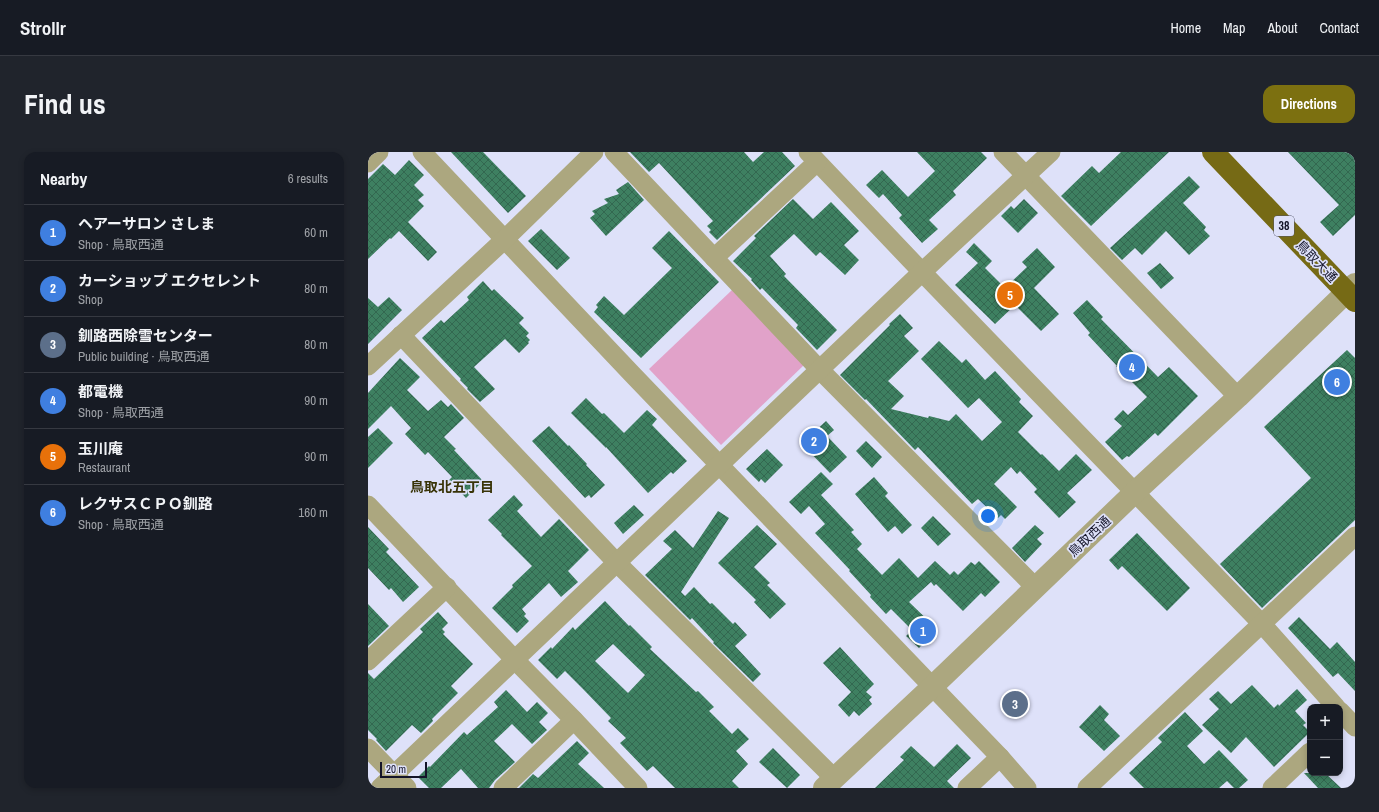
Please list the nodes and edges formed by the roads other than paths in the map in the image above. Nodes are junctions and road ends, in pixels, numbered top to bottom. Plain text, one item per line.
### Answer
1 (379, 152) edge
2 (422, 152) edge
3 (594, 152) edge
4 (614, 152) edge
5 (1003, 152) edge
6 (1051, 152) edge
7 (1213, 152) edge
8 (812, 157) edge
9 (368, 163) edge
10 (1026, 175) junction
11 (504, 240) junction
12 (714, 258) junction
13 (922, 272) junction
14 (1352, 292) edge
15 (401, 335) junction
16 (368, 366) edge
17 (820, 370) junction
18 (1238, 397) junction
19 (719, 465) junction
20 (1135, 492) junction
21 (368, 505) edge
22 (1355, 536) edge
23 (616, 562) junction
24 (447, 587) junction
25 (1035, 587) junction
26 (1262, 624) junction
27 (514, 659) junction
28 (368, 661) edge
29 (932, 687) junction
30 (1345, 716) edge
31 (574, 720) junction
32 (368, 748) edge
33 (1307, 755) edge
34 (1000, 757) junction
35 (400, 781) edge
36 (829, 783) edge
37 (628, 785) edge
38 (380, 788) edge
39 (503, 788) edge
40 (967, 788) edge
41 (1027, 788) edge
42 (1087, 788) edge
43 (1272, 788) edge

1 - 9 street
2 - 11 street
3 - 11 street
4 - 12 street
5 - 10 street
6 - 10 street
7 - 14 highway, 鳥取大通 / 38
8 - 12 street
8 - 13 street
10 - 13 street
10 - 18 street
11 - 15 street
11 - 19 street
12 - 17 street
13 - 17 street
13 - 20 street
14 - 18 street, 鳥取西通
15 - 16 street
15 - 23 street
17 - 19 street
17 - 25 street
18 - 20 street, 鳥取西通
19 - 23 street
19 - 29 street
20 - 25 street, 鳥取西通
20 - 26 street
21 - 24 street
22 - 26 street
23 - 27 street
23 - 36 street
24 - 27 street
24 - 28 street
25 - 29 street, 鳥取西通
26 - 30 street
26 - 42 street
27 - 31 street
27 - 35 street
29 - 34 street
29 - 36 street, 鳥取西通
31 - 37 street
31 - 39 street
32 - 35 street
33 - 43 street
34 - 40 street
34 - 41 street
35 - 38 street

